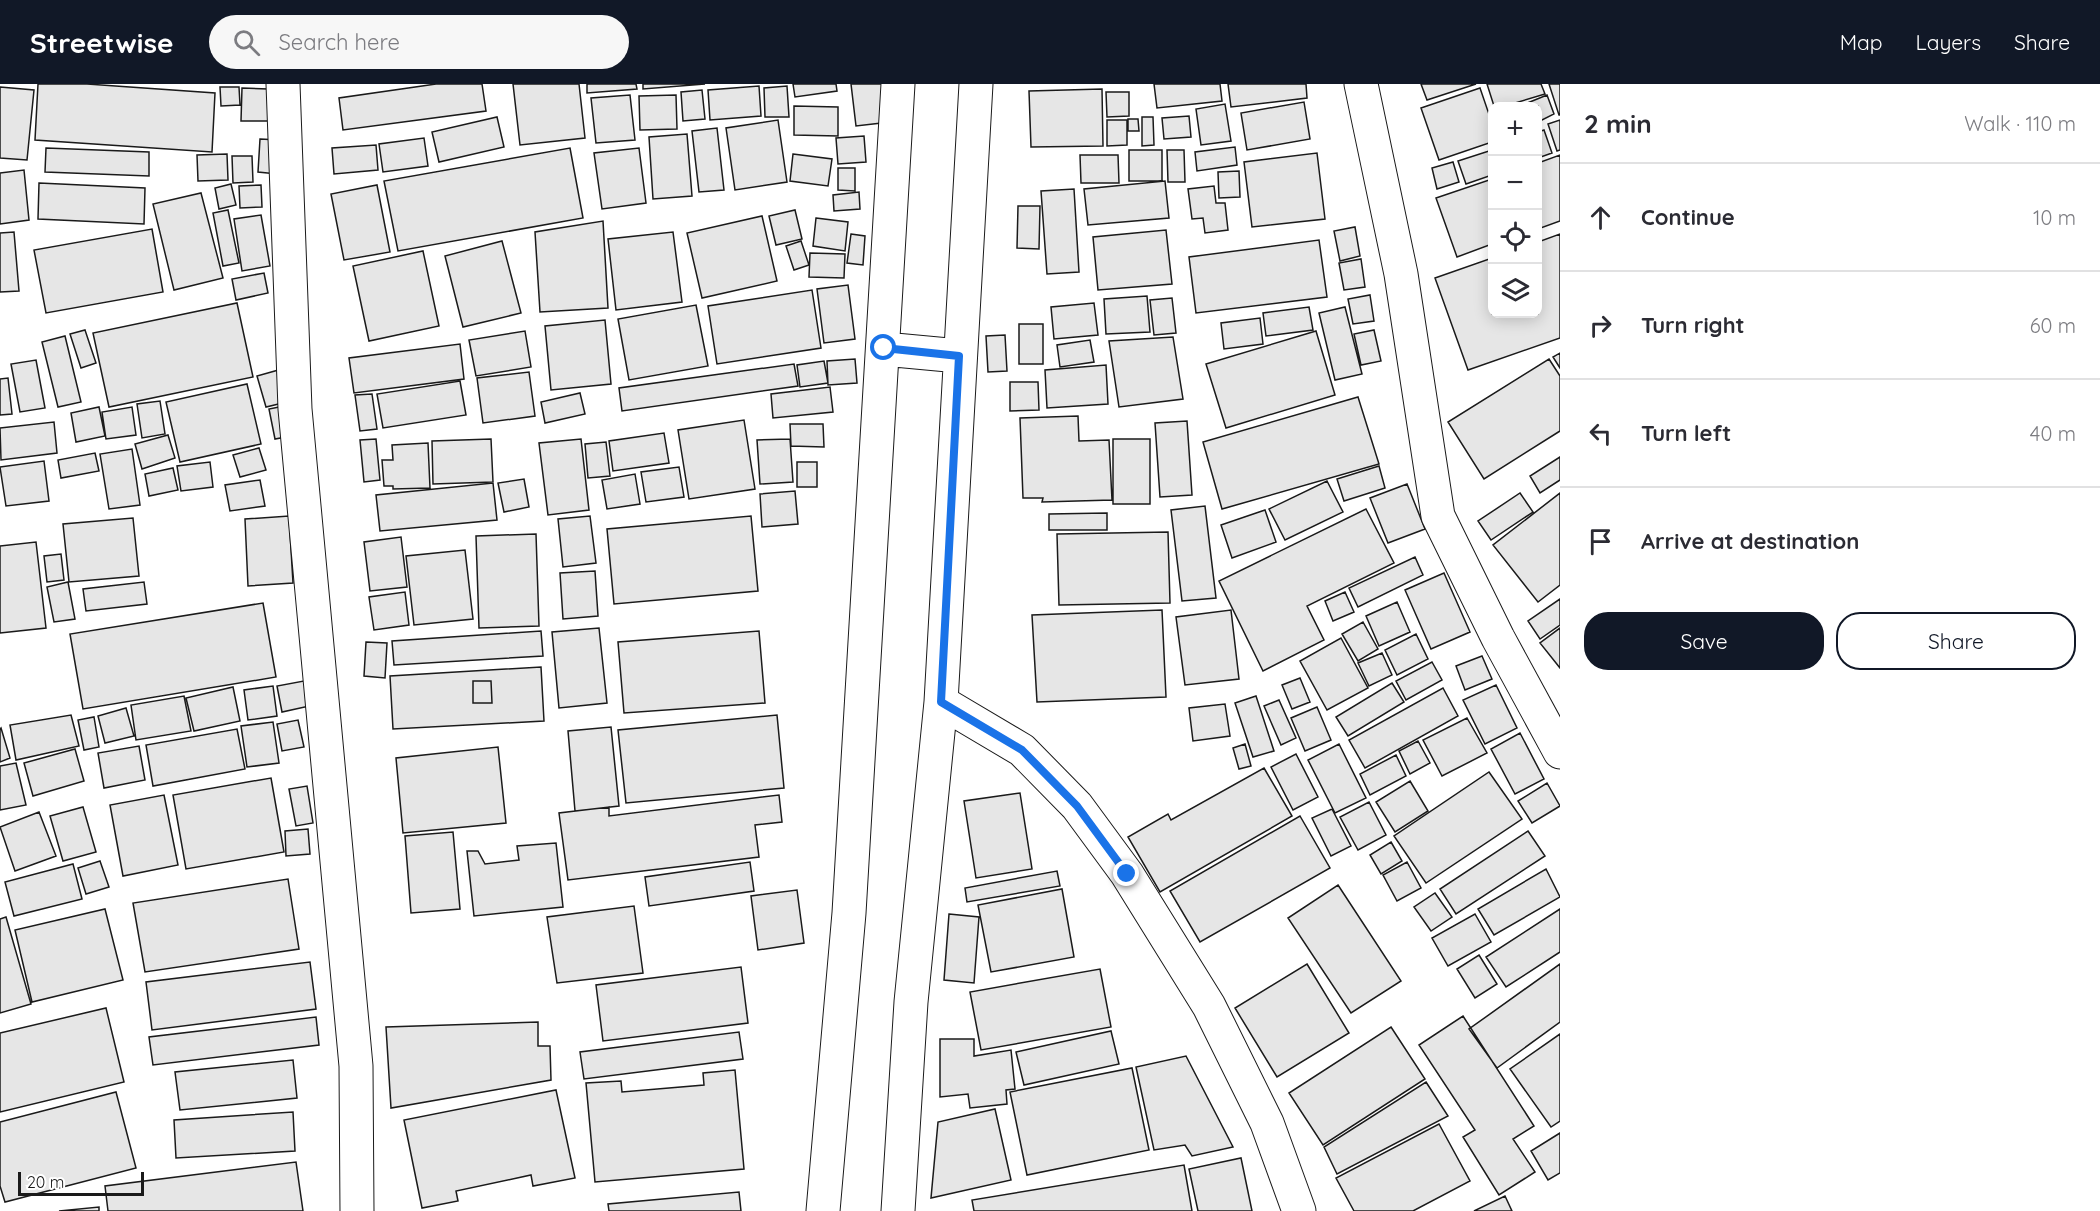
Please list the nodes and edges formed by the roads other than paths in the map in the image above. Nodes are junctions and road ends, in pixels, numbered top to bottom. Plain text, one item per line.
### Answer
1 (283, 84) edge
2 (898, 84) edge
3 (976, 84) edge
4 (1361, 84) edge
5 (884, 348) junction
6 (959, 356) junction
7 (941, 702) junction
8 (1560, 753) edge
9 (357, 1211) edge
10 (823, 1211) edge
11 (898, 1211) edge
12 (1299, 1211) edge

1 - 9 street
2 - 5 street
3 - 6 street
4 - 8 street
5 - 6 street
5 - 10 street
6 - 7 street
7 - 11 street
7 - 12 street

